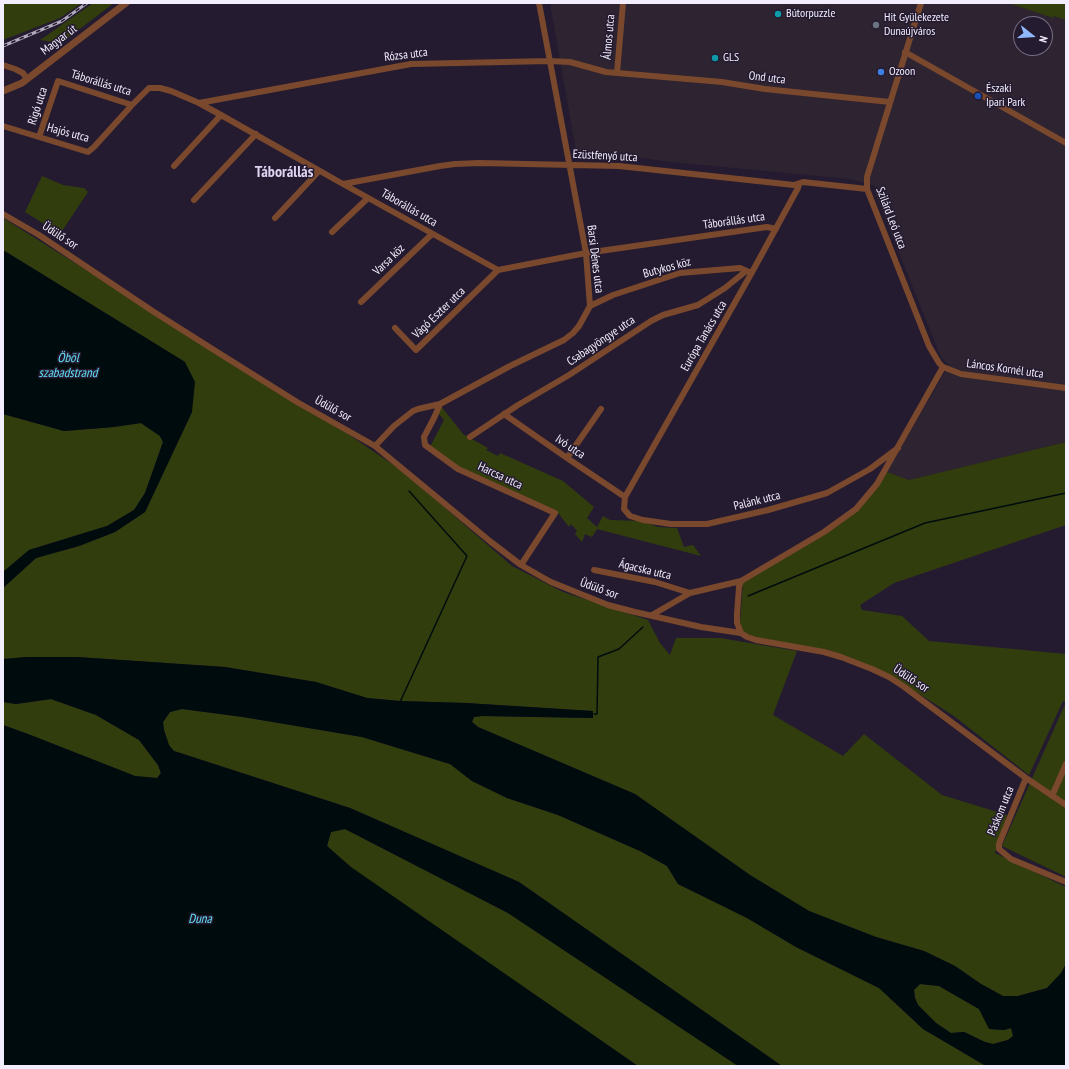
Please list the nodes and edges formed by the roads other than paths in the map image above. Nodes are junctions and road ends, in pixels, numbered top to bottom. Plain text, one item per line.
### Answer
1 (126, 3) edge
2 (539, 3) edge
3 (623, 3) edge
4 (921, 3) edge
5 (905, 52) junction
6 (550, 61) junction
7 (3, 65) edge
8 (617, 73) junction
9 (27, 79) junction
10 (58, 81) joint
11 (3, 91) edge
12 (890, 102) junction
13 (199, 103) junction
14 (132, 105) junction
15 (222, 115) junction
16 (3, 126) edge
17 (256, 134) junction
18 (39, 137) junction
19 (1066, 143) edge
20 (569, 164) junction
21 (174, 166) dead end
22 (319, 171) junction
23 (342, 184) junction
24 (799, 184) junction
25 (867, 188) junction
26 (368, 198) junction
27 (194, 200) dead end
28 (3, 214) edge
29 (275, 218) dead end
30 (776, 229) junction
31 (332, 232) dead end
32 (432, 234) junction
33 (586, 254) junction
34 (498, 270) junction
35 (749, 273) junction
36 (361, 302) dead end
37 (590, 306) junction
38 (395, 328) dead end
39 (943, 367) junction
40 (1066, 388) edge
41 (440, 404) junction
42 (601, 409) dead end
43 (504, 414) junction
44 (470, 437) dead end
45 (375, 446) junction
46 (898, 448) junction
47 (566, 458) junction
48 (625, 496) junction
49 (521, 565) junction
50 (594, 570) dead end
51 (740, 581) junction
52 (690, 593) junction
53 (652, 615) junction
54 (741, 633) junction
55 (1066, 764) edge
56 (1026, 778) junction
57 (1052, 796) junction
58 (1066, 805) edge
59 (1066, 882) edge

1 - 9 street, Magyar út
2 - 6 street, Barsi Dénes utca
3 - 8 street, Álmos utca
4 - 5 street, Szilárd Leó utca
5 - 12 street, Szilárd Leó utca
5 - 19 street
6 - 8 street, Rózsa utca
6 - 13 street, Rózsa utca
6 - 20 street, Barsi Dénes utca
7 - 9 street
8 - 12 street, Ond utca
9 - 11 street, Magyar út
10 - 14 street, Táborállás utca
10 - 18 street, Rigó utca
12 - 25 street, Szilárd Leó utca
13 - 14 street, Táborállás utca
13 - 15 street, Táborállás utca
14 - 18 street, Hajós utca
15 - 17 street, Táborállás utca
15 - 21 street
16 - 18 street, Hajós utca
17 - 22 street, Táborállás utca
17 - 27 street
20 - 23 street, Ezüstfenyő utca
20 - 24 street, Ezüstfenyő utca
20 - 33 street, Barsi Dénes utca
22 - 23 street, Táborállás utca
22 - 29 street
23 - 26 street, Táborállás utca
24 - 25 street, Ezüstfenyő utca
24 - 30 street, Európa Tanács utca
25 - 39 street, Szilárd Leó utca
26 - 31 street
26 - 32 street, Táborállás utca
28 - 45 street, Üdülő sor
30 - 33 street, Táborállás utca
30 - 35 street, Európa Tanács utca
32 - 34 street, Táborállás utca
32 - 36 street, Varsa köz
33 - 34 street, Táborállás utca
33 - 37 street, Barsi Dénes utca
34 - 38 street, Vágó Eszter utca
35 - 37 street, Butykos köz
35 - 43 street, Csabagyöngye utca
35 - 48 street, Európa Tanács utca
37 - 41 street, Barsi Dénes utca
39 - 40 street, Láncos Kornél utca
39 - 46 street
41 - 45 street, Barsi Dénes utca
41 - 49 street, Harcsa utca
42 - 47 street
43 - 44 street, Csabagyöngye utca
43 - 47 street, Ivó utca
45 - 49 street, Üdülő sor
46 - 48 street, Palánk utca
46 - 51 street
47 - 48 street, Ivó utca
49 - 53 street, Üdülő sor
50 - 52 street, Ágacska utca
51 - 52 street
51 - 54 street
52 - 53 street
53 - 54 street, Üdülő sor
54 - 56 street, Üdülő sor
55 - 57 street
56 - 57 street, Üdülő sor
56 - 59 street, Páskom utca
57 - 58 street, Üdülő sor

